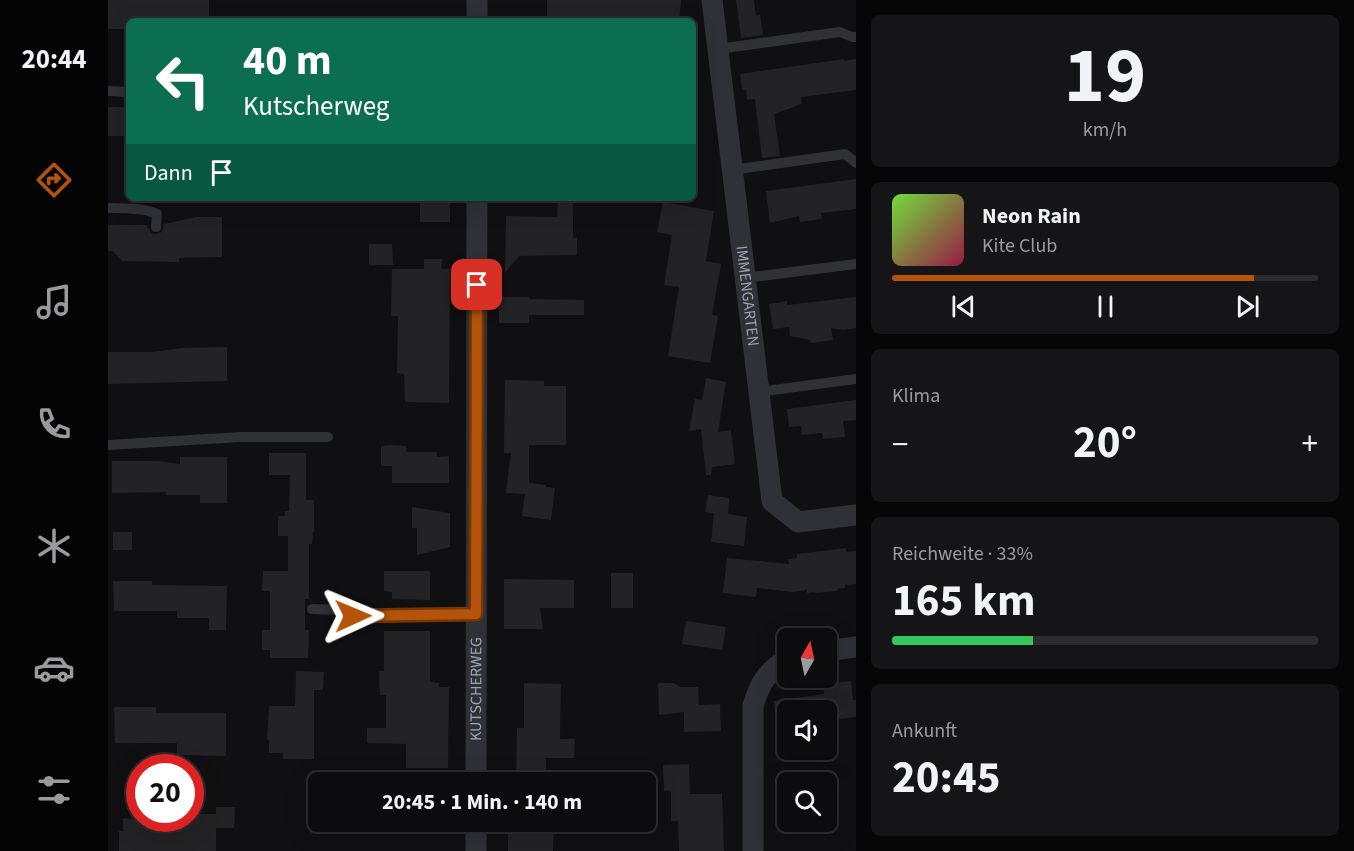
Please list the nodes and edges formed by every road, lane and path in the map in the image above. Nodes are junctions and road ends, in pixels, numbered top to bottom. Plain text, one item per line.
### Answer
1 (477, 0) edge
2 (712, 0) edge
3 (477, 18) edge
4 (856, 37) edge
5 (718, 49) junction
6 (108, 91) edge
7 (126, 92) edge
8 (856, 163) edge
9 (732, 170) junction
10 (477, 201) edge
11 (108, 208) edge
12 (156, 227) dead end
13 (856, 264) edge
14 (745, 278) junction
15 (856, 379) edge
16 (758, 392) junction
17 (328, 437) dead end
18 (108, 445) edge
19 (856, 515) edge
20 (312, 609) dead end
21 (476, 614) junction
22 (856, 647) edge
23 (837, 650) edge
24 (777, 665) edge
25 (476, 772) edge
26 (476, 832) edge
27 (476, 851) edge
28 (753, 851) edge

1 - 3 street
2 - 5 street, IMMENGARTEN
4 - 5 lane
5 - 9 street, IMMENGARTEN
6 - 7 lane
8 - 9 lane
9 - 14 street, IMMENGARTEN
10 - 21 street, KUTSCHERWEG
11 - 12 lane
13 - 14 lane
14 - 16 street, IMMENGARTEN
15 - 16 lane
16 - 19 street, IMMENGARTEN
17 - 18 lane
20 - 21 lane
21 - 25 street, KUTSCHERWEG
22 - 23 street
24 - 28 street
26 - 27 street

